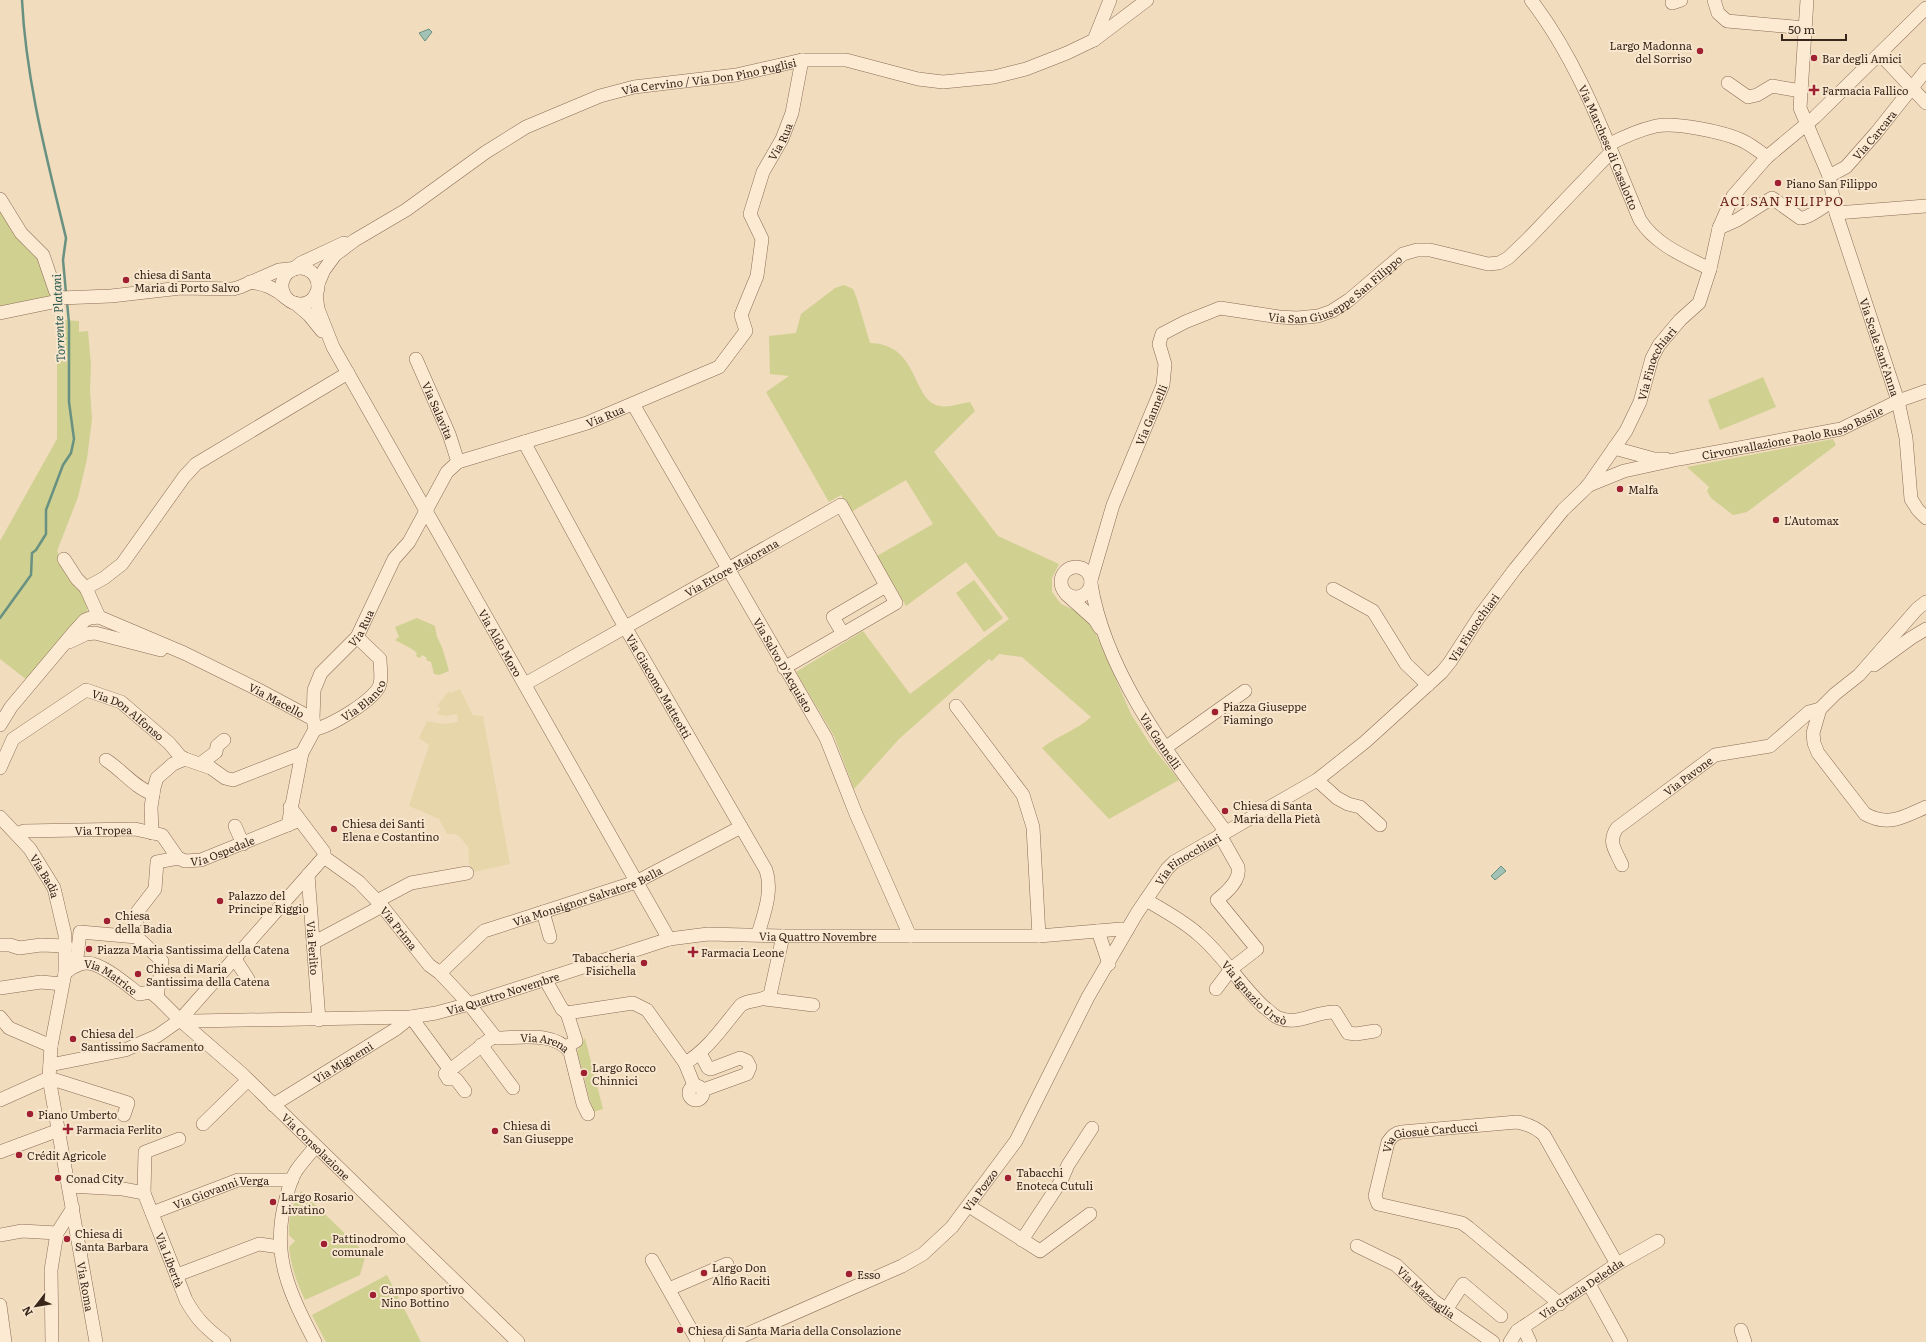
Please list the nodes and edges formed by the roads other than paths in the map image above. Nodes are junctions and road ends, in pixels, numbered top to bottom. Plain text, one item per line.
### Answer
1 (1110, 0) edge
2 (1147, 0) edge
3 (1531, 0) edge
4 (1714, 0) edge
5 (1807, 0) edge
6 (1926, 8) edge
7 (1805, 28) junction
8 (1094, 40) junction
9 (1880, 54) junction
10 (802, 60) junction
11 (1926, 70) edge
12 (1728, 83) dead end
13 (1913, 88) junction
14 (1801, 91) junction
15 (1926, 103) edge
16 (1807, 124) junction
17 (1609, 148) junction
18 (1763, 154) junction
19 (1829, 176) junction
20 (0, 199) edge
21 (1926, 206) edge
22 (1834, 207) junction
23 (1718, 232) junction
24 (355, 240) junction
25 (295, 269) junction
26 (1710, 269) junction
27 (250, 282) junction
28 (317, 289) junction
29 (60, 298) junction
30 (291, 301) junction
31 (0, 312) edge
32 (1160, 338) joint
33 (333, 347) junction
34 (416, 359) dead end
35 (348, 373) junction
36 (1926, 391) edge
37 (1898, 401) junction
38 (633, 404) junction
39 (524, 442) junction
40 (1612, 451) junction
41 (1679, 459) junction
42 (458, 462) junction
43 (1624, 471) junction
44 (1587, 486) junction
45 (427, 511) junction
46 (1926, 518) edge
47 (1104, 533) junction
48 (64, 559) dead end
49 (1072, 568) junction
50 (728, 569) junction
51 (1091, 582) junction
52 (886, 586) junction
53 (1333, 589) dead end
54 (1065, 592) junction
55 (88, 594) junction
56 (1926, 602) edge
57 (94, 618) junction
58 (1926, 622) edge
59 (625, 627) junction
60 (1899, 628) junction
61 (1926, 629) edge
62 (95, 633) junction
63 (842, 634) junction
64 (357, 636) junction
65 (137, 638) junction
66 (1911, 638) junction
67 (1109, 644) junction
68 (61, 648) junction
69 (784, 668) junction
70 (1860, 675) junction
71 (525, 684) junction
72 (1428, 685) junction
73 (1245, 691) dead end
74 (956, 706) dead end
75 (1820, 709) junction
76 (314, 724) junction
77 (0, 725) edge
78 (224, 740) dead end
79 (1165, 748) junction
80 (302, 753) junction
81 (185, 759) junction
82 (106, 760) dead end
83 (200, 764) junction
84 (0, 768) edge
85 (1317, 780) junction
86 (153, 794) junction
87 (290, 807) junction
88 (1926, 808) edge
89 (0, 817) edge
90 (300, 820) junction
91 (288, 825) junction
92 (1380, 825) dead end
93 (235, 826) dead end
94 (741, 827) junction
95 (152, 833) junction
96 (1223, 833) junction
97 (17, 834) junction
98 (243, 844) junction
99 (324, 857) junction
100 (178, 858) junction
101 (1622, 865) dead end
102 (467, 873) dead end
103 (308, 875) junction
104 (636, 882) junction
105 (1146, 900) junction
106 (379, 904) junction
107 (543, 912) junction
108 (137, 929) junction
109 (1127, 930) junction
110 (1098, 931) junction
111 (758, 934) junction
112 (784, 936) junction
113 (910, 936) junction
114 (1039, 936) junction
115 (550, 937) dead end
116 (669, 939) junction
117 (313, 943) junction
118 (0, 945) edge
119 (66, 946) junction
120 (235, 959) junction
121 (1109, 964) junction
122 (76, 966) junction
123 (1231, 969) junction
124 (440, 973) junction
125 (248, 978) dead end
126 (63, 979) junction
127 (544, 979) junction
128 (0, 988) edge
129 (1216, 989) dead end
130 (158, 997) junction
131 (765, 999) junction
132 (469, 1004) junction
133 (813, 1005) dead end
134 (567, 1012) junction
135 (0, 1017) edge
136 (410, 1018) junction
137 (180, 1020) junction
138 (319, 1020) junction
139 (1375, 1031) dead end
140 (494, 1036) junction
141 (481, 1045) junction
142 (51, 1046) junction
143 (566, 1047) junction
144 (700, 1053) junction
145 (685, 1063) junction
146 (50, 1065) junction
147 (450, 1070) junction
148 (52, 1079) junction
149 (248, 1080) junction
150 (512, 1088) dead end
151 (465, 1091) dead end
152 (0, 1100) edge
153 (273, 1105) junction
154 (588, 1114) dead end
155 (124, 1115) dead end
156 (204, 1124) dead end
157 (1092, 1128) dead end
158 (60, 1133) junction
159 (179, 1139) dead end
160 (315, 1147) junction
161 (0, 1152) edge
162 (292, 1180) junction
163 (69, 1186) junction
164 (144, 1193) junction
165 (969, 1206) junction
166 (73, 1208) junction
167 (152, 1213) junction
168 (1090, 1214) dead end
169 (57, 1233) junction
170 (0, 1235) edge
171 (1022, 1240) junction
172 (1658, 1241) dead end
173 (1357, 1246) dead end
174 (280, 1247) junction
175 (652, 1260) dead end
176 (727, 1264) dead end
177 (1616, 1264) junction
178 (177, 1275) junction
179 (1589, 1284) junction
180 (669, 1289) junction
181 (1560, 1304) junction
182 (0, 1305) edge
183 (1446, 1310) junction
184 (1501, 1316) dead end
185 (1523, 1327) junction
186 (5, 1342) edge
187 (52, 1342) edge
188 (96, 1342) edge
189 (224, 1342) edge
190 (315, 1342) edge
191 (518, 1342) edge
192 (698, 1342) edge
193 (729, 1342) edge
194 (1492, 1342) edge
195 (1510, 1342) edge
196 (1530, 1342) edge
197 (1621, 1342) edge

1 - 8 street
2 - 8 street, Via Cervino / Via Don Pino Puglisi
3 - 17 street, Via Marchese di Casalotto
4 - 7 street
5 - 7 street, Via Scale Sant'Anna
6 - 9 street, Via Finocchiari
7 - 14 street, Via Scale Sant'Anna
8 - 10 street, Via Cervino / Via Don Pino Puglisi
9 - 13 street
9 - 16 street, Via Finocchiari
10 - 24 street, Via Cervino / Via Don Pino Puglisi
10 - 38 street, Via Rua
11 - 13 street, Via Carcara
12 - 14 street
13 - 15 street
13 - 19 street, Via Carcara
14 - 16 street, Via Scale Sant'Anna
16 - 18 street, Via Finocchiari
16 - 19 street, Via Scale Sant'Anna
17 - 18 street, Via San Giuseppe San Filippo
17 - 26 street, Via Marchese di Casalotto
17 - 32 street, Via San Giuseppe San Filippo
18 - 23 street, Via Finocchiari
19 - 22 street, Via Scale Sant'Anna
20 - 29 street
21 - 22 street
22 - 23 street
22 - 37 street, Via Scale Sant'Anna
23 - 26 street, Via Finocchiari
24 - 25 street
24 - 28 street
25 - 27 street
25 - 28 street
25 - 30 street
26 - 40 street, Via Finocchiari
27 - 29 street
27 - 30 street
28 - 30 street
28 - 33 street
29 - 31 street
30 - 33 street
32 - 47 street, Via Gannelli
33 - 35 street, Via Aldo Moro
34 - 42 street, Via Salavita
35 - 45 street, Via Aldo Moro
35 - 55 street
36 - 37 street, Cirvonvallazione Paolo Russo Basile
37 - 41 street, Cirvonvallazione Paolo Russo Basile
37 - 46 street, Via Scale Sant'Anna
38 - 39 street, Via Rua
38 - 50 street, Via Salvo D'Acquisto
39 - 42 street, Via Rua
39 - 59 street, Via Giacomo Matteotti
40 - 41 street
40 - 43 street
40 - 44 street, Via Finocchiari
41 - 43 street
42 - 45 street, Via Rua
43 - 44 street
44 - 72 street, Via Finocchiari
45 - 64 street, Via Rua
45 - 71 street, Via Aldo Moro
47 - 49 street, Via Gannelli
47 - 51 street, Via Gannelli
48 - 55 street
49 - 51 street
49 - 54 street
50 - 52 street, Via Ettore Majorana
50 - 59 street, Via Ettore Majorana
50 - 69 street, Via Salvo D'Acquisto
51 - 54 street
51 - 67 street, Via Gannelli
52 - 63 street
52 - 63 street, Via Ettore Majorana
53 - 72 street
54 - 67 street, Via Gannelli
55 - 57 street
56 - 60 street
57 - 62 street
57 - 65 street
57 - 68 street
58 - 60 street
59 - 71 street, Via Ettore Majorana
59 - 94 street, Via Giacomo Matteotti
60 - 66 street
60 - 70 street
61 - 66 street
62 - 65 street
62 - 68 street
63 - 69 street
64 - 76 street, Via Rua
64 - 76 street, Via Blanco
65 - 76 street, Via Macello
66 - 70 street
67 - 79 street, Via Gannelli
68 - 77 street
69 - 113 street, Via Salvo D'Acquisto
70 - 75 street
71 - 104 street, Via Aldo Moro
72 - 85 street, Via Finocchiari
73 - 79 street
74 - 114 street
75 - 88 street
75 - 101 street, Via Pavone
76 - 80 street, Via Macello
78 - 83 street
79 - 96 street, Via Gannelli
80 - 83 street, Via Don Alfonso
80 - 87 street, Via Macello
81 - 83 street, Via Don Alfonso
81 - 84 street, Via Don Alfonso
81 - 86 street
82 - 86 street
85 - 92 street
85 - 96 street, Via Finocchiari
86 - 95 street
87 - 90 street
87 - 91 street, Via Macello
89 - 97 street, Via Badia
90 - 91 street, Via Ospedale
90 - 99 street
91 - 98 street, Via Ospedale
93 - 98 street
94 - 104 street, Via Monsignor Salvatore Bella
94 - 111 street, Via Giacomo Matteotti
95 - 97 street, Via Tropea
95 - 100 street, Via Tropea
96 - 105 street, Via Finocchiari
96 - 123 street, Via Gannelli
97 - 119 street, Via Badia
98 - 100 street, Via Ospedale
99 - 103 street
99 - 106 street, Via Prima
100 - 108 street, Via Ospedale
102 - 106 street
103 - 117 street, Via Ferlito
103 - 120 street
104 - 107 street, Via Monsignor Salvatore Bella
104 - 116 street, Via Aldo Moro
105 - 109 street, Via Finocchiari
105 - 123 street, Via Ignazio Ursò
106 - 117 street
106 - 124 street, Via Prima
107 - 115 street
107 - 124 street, Via Monsignor Salvatore Bella
108 - 122 street
108 - 130 street
109 - 110 street, Via Quattro Novembre
109 - 121 street, Via Pozzo
110 - 114 street, Via Quattro Novembre
110 - 121 street
111 - 112 street, Via Quattro Novembre
111 - 116 street, Via Quattro Novembre
112 - 113 street, Via Quattro Novembre
112 - 131 street
113 - 114 street, Via Quattro Novembre
116 - 127 street, Via Quattro Novembre
117 - 138 street, Via Ferlito
118 - 119 street
119 - 126 street, Via Matrice
120 - 125 street
120 - 137 street
121 - 165 street, Via Pozzo
122 - 126 street, Via Matrice
122 - 130 street, Via Matrice
123 - 129 street
123 - 139 street, Via Ignazio Ursò
124 - 132 street, Via Prima
126 - 128 street
126 - 142 street, Via Matrice
127 - 132 street, Via Quattro Novembre
127 - 134 street
130 - 137 street, Via Consolazione
131 - 133 street
131 - 144 street
132 - 136 street, Via Quattro Novembre
132 - 140 street
134 - 143 street
134 - 145 street
135 - 142 street
136 - 138 street, Via Quattro Novembre
136 - 147 street
136 - 153 street, Via Mignemi
137 - 138 street, Via Quattro Novembre
137 - 146 street
137 - 149 street, Via Consolazione
140 - 141 street
140 - 143 street, Via Arena
141 - 147 street
141 - 150 street
142 - 146 street, Via Matrice
143 - 154 street, Via Arena
144 - 145 street
144 - 145 street
146 - 148 street, Via Matrice
147 - 151 street
148 - 152 street
148 - 155 street
148 - 158 street, Via Roma
149 - 153 street, Via Consolazione
149 - 156 street
153 - 160 street, Via Consolazione
157 - 171 street
158 - 161 street
158 - 163 street, Via Roma
159 - 164 street, Via Libertà
160 - 162 street
160 - 191 street, Via Consolazione
162 - 167 street, Via Giovanni Verga
162 - 174 street
163 - 164 street
163 - 166 street, Via Roma
164 - 167 street, Via Libertà
165 - 171 street
165 - 193 street, Via Pozzo
166 - 169 street
166 - 188 street, Via Roma
167 - 178 street, Via Libertà
168 - 171 street
169 - 170 street
169 - 187 street
172 - 177 street, Via Grazia Deledda
173 - 183 street, Via Mazzaglia
174 - 178 street
174 - 190 street
175 - 180 street
176 - 180 street
177 - 179 street, Via Grazia Deledda
177 - 181 street, Via Giosuè Carducci
178 - 189 street, Via Libertà
179 - 181 street, Via Grazia Deledda
179 - 197 street
180 - 192 street
181 - 185 street, Via Grazia Deledda
182 - 186 street
183 - 184 street
183 - 194 street, Via Mazzaglia
185 - 195 street, Via Grazia Deledda
185 - 196 street

